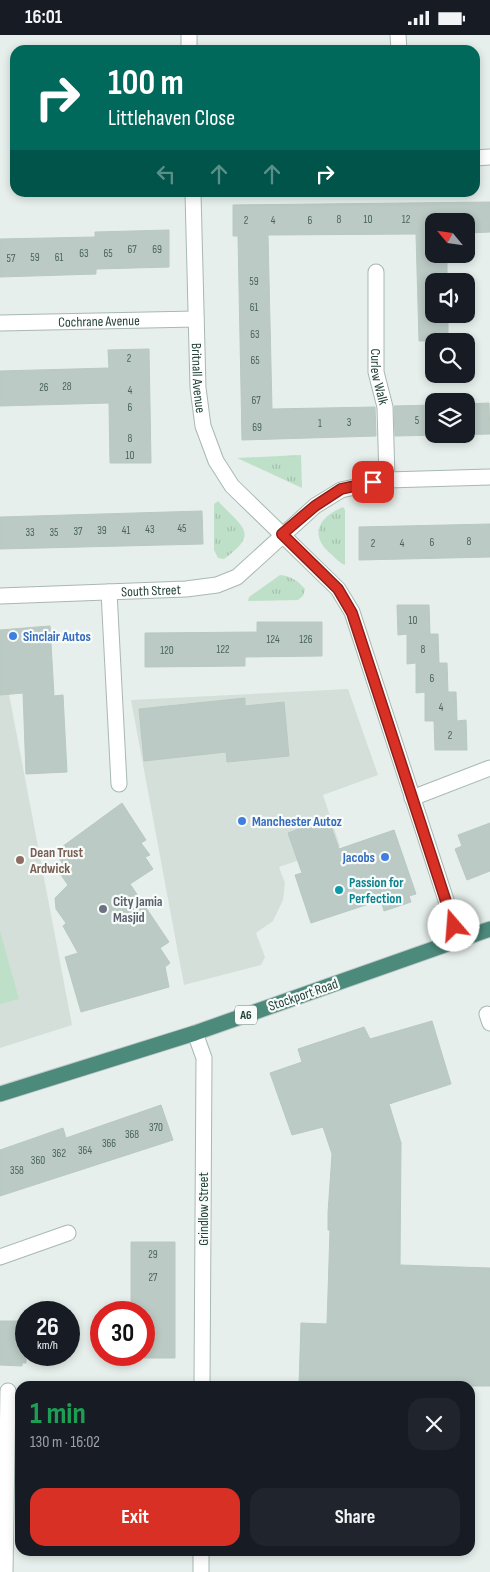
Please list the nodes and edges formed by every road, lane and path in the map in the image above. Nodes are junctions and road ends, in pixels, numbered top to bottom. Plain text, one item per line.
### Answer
1 (193, 197) edge
2 (376, 272) dead end
3 (196, 319) junction
4 (0, 323) edge
5 (490, 477) edge
6 (388, 480) junction
7 (282, 534) junction
8 (109, 592) junction
9 (0, 596) edge
10 (490, 768) edge
11 (120, 784) dead end
12 (412, 798) junction
13 (490, 929) edge
14 (459, 940) junction
15 (195, 1033) junction
16 (0, 1094) edge
17 (68, 1233) dead end
18 (0, 1257) edge
19 (202, 1381) edge
20 (9, 1391) edge
21 (201, 1556) edge
22 (5, 1572) edge
23 (201, 1572) edge

1 - 3 street, Britnall Avenue
2 - 6 street, Curlew Walk
3 - 4 street, Cochrane Avenue
3 - 7 street, Britnall Avenue
5 - 6 street, South Street
6 - 7 street, South Street
7 - 8 street, South Street
7 - 12 street, Britnall Avenue
8 - 9 street, South Street
8 - 11 street
10 - 12 street
12 - 14 street, Britnall Avenue
13 - 14 highway, Stockport Road / A6
14 - 15 highway, Stockport Road / A6
15 - 16 highway, Stockport Road / A6
15 - 19 street, Grindlow Street
17 - 18 street
20 - 22 street
21 - 23 street

